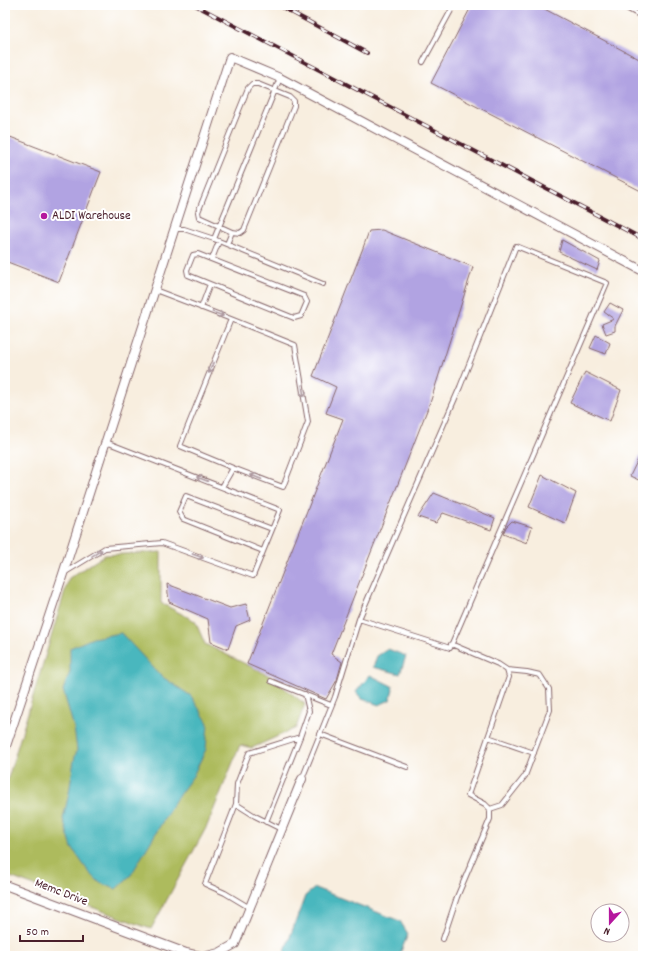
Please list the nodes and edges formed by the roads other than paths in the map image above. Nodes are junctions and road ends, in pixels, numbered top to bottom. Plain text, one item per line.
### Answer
1 (454, 5) edge
2 (621, 5) edge
3 (643, 17) edge
4 (423, 62) dead end
5 (280, 78) junction
6 (274, 91) junction
7 (219, 226) junction
8 (175, 229) junction
9 (232, 232) junction
10 (216, 240) junction
11 (227, 244) junction
12 (212, 259) junction
13 (643, 271) edge
14 (210, 284) junction
15 (323, 284) dead end
16 (155, 290) junction
17 (201, 308) junction
18 (231, 319) junction
19 (106, 442) junction
20 (233, 468) junction
21 (222, 487) junction
22 (272, 529) junction
23 (263, 551) junction
24 (63, 574) junction
25 (359, 619) junction
26 (452, 644) junction
27 (507, 670) junction
28 (271, 681) dead end
29 (305, 694) junction
30 (331, 705) junction
31 (320, 734) junction
32 (300, 737) junction
33 (488, 737) junction
34 (5, 749) edge
35 (534, 753) junction
36 (407, 767) dead end
37 (302, 779) joint
38 (236, 804) junction
39 (490, 809) junction
40 (266, 822) junction
41 (282, 830) junction
42 (5, 885) edge
43 (250, 909) junction
44 (443, 938) dead end
45 (200, 956) edge
46 (207, 956) edge

1 - 4 lane
2 - 3 lane
5 - 6 lane
5 - 8 street
5 - 13 street
6 - 7 lane
6 - 7 lane
6 - 9 lane
7 - 9 lane
7 - 10 lane
8 - 10 lane
8 - 16 street
9 - 11 lane
10 - 11 lane
10 - 12 lane
11 - 15 lane
12 - 14 lane
12 - 14 lane
14 - 17 lane
16 - 17 lane
16 - 19 street
17 -> 18 lane
18 -> 20 lane
18 -> 20 lane
21 -> 19 lane
19 - 24 street
20 - 21 lane
21 - 22 lane
22 - 23 lane
22 - 23 lane
24 -> 23 lane
24 - 34 street
25 - 26 lane
25 - 26 lane
25 - 30 lane
26 - 27 lane
27 - 33 lane
27 - 35 lane
28 - 29 lane
29 - 30 lane
29 - 32 lane
30 - 31 lane
31 - 36 lane
31 - 37 lane
32 - 38 lane
32 - 40 lane
33 - 35 lane
33 - 39 lane
35 - 39 lane
37 - 41 street
38 - 40 lane
38 - 43 lane
39 - 44 lane
40 - 41 lane
41 - 43 street
42 - 45 street, Memc Drive
43 - 46 street

